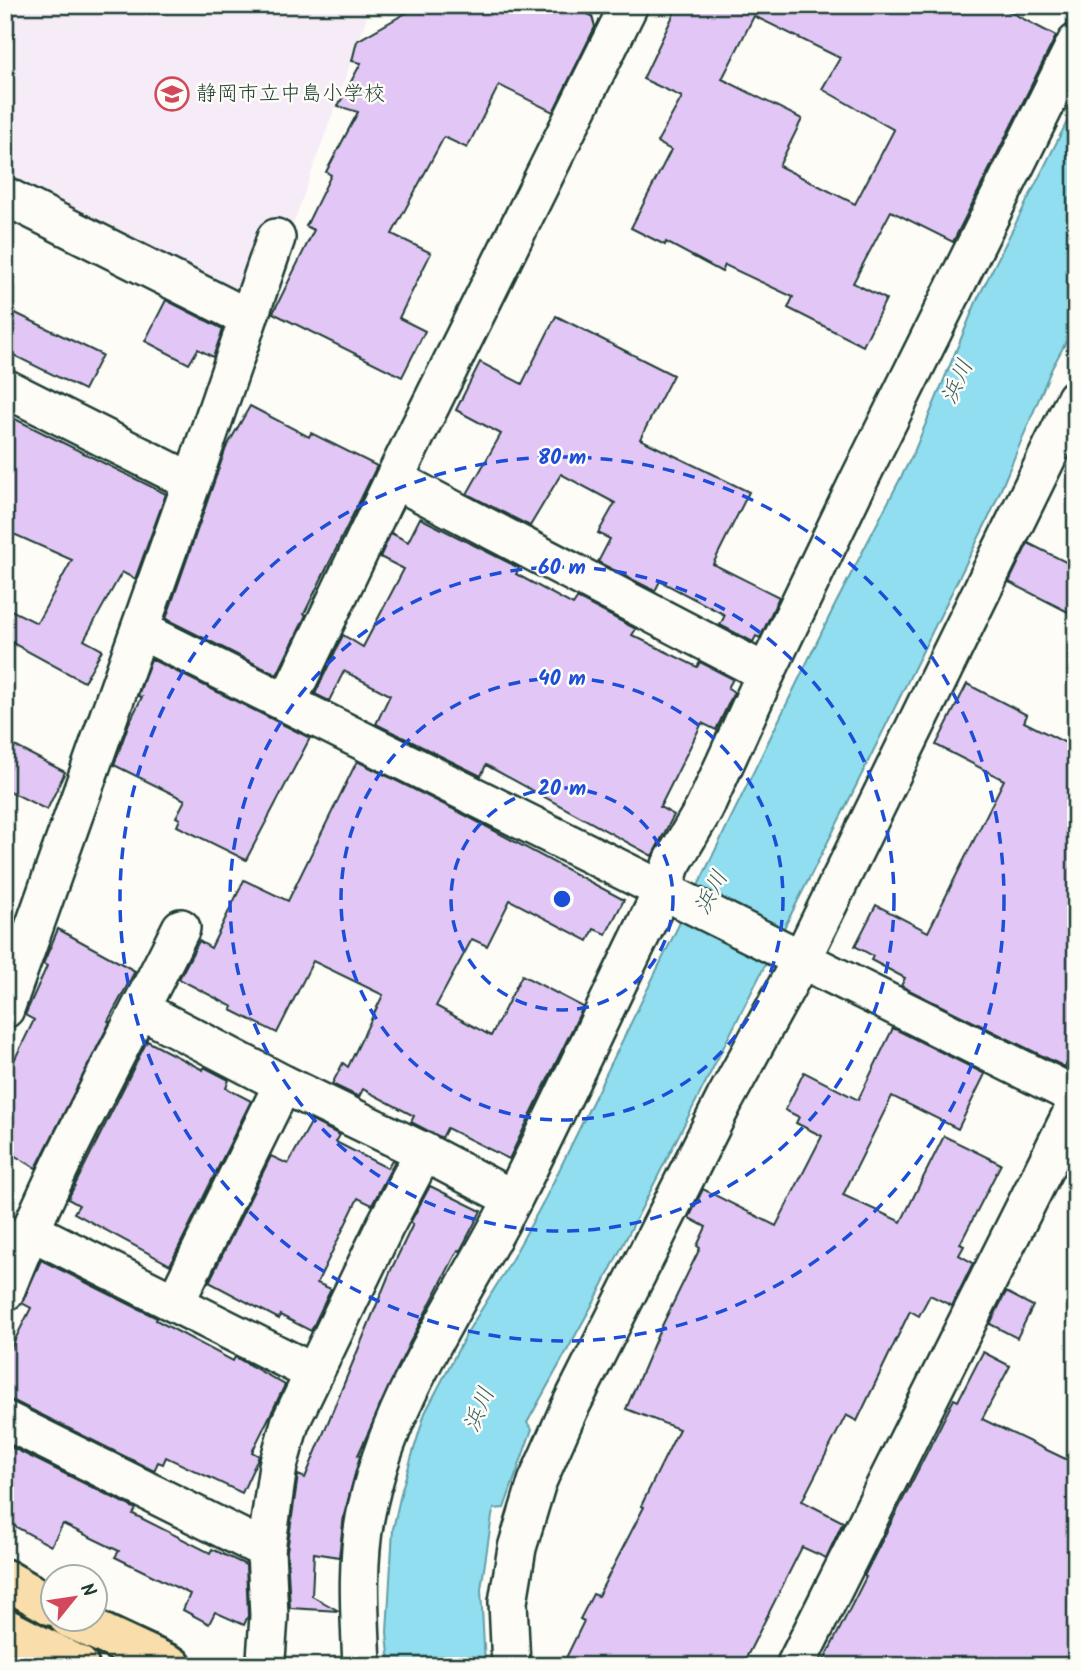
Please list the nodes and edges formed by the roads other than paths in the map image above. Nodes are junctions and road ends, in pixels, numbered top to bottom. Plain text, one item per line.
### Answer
1 (629, 5) edge
2 (1076, 43) edge
3 (5, 196) edge
4 (276, 238) dead end
5 (248, 318) junction
6 (5, 387) edge
7 (1076, 398) edge
8 (394, 479) junction
9 (192, 482) junction
10 (140, 630) junction
11 (766, 673) junction
12 (286, 703) junction
13 (669, 894) junction
14 (181, 928) dead end
15 (795, 957) junction
16 (5, 1009) edge
17 (141, 1010) junction
18 (283, 1084) junction
19 (1076, 1096) edge
20 (1076, 1105) edge
21 (424, 1153) junction
22 (513, 1199) junction
23 (29, 1230) junction
24 (5, 1292) edge
25 (175, 1303) junction
26 (314, 1373) junction
27 (5, 1420) edge
28 (266, 1550) junction
29 (5, 1579) edge
30 (5, 1589) edge
31 (38, 1600) edge
32 (38, 1603) edge
33 (5, 1628) edge
34 (99, 1632) edge
35 (5, 1634) edge
36 (276, 1659) edge
37 (77, 1664) edge
38 (172, 1666) edge
39 (362, 1666) edge
40 (511, 1666) edge
41 (795, 1666) edge

1 - 8 street
2 - 11 street
3 - 5 street
4 - 5 street
5 - 9 street
6 - 9 street
7 - 15 street
8 - 11 street
8 - 12 street
9 - 10 street
10 - 12 street
10 - 16 street
11 - 13 street
12 - 13 street
13 - 15 street
13 - 22 street
14 - 17 street
15 - 19 street
15 - 40 street
17 - 18 street
17 - 23 street
18 - 21 street
18 - 25 street
20 - 41 street
21 - 22 street
21 - 26 street
22 - 39 street
23 - 24 street
23 - 25 street
25 - 26 street
26 - 28 street
27 - 28 street
28 - 36 street
29 - 31 highway
30 - 32 highway
33 - 37 highway
34 - 38 highway
35 - 37 highway

